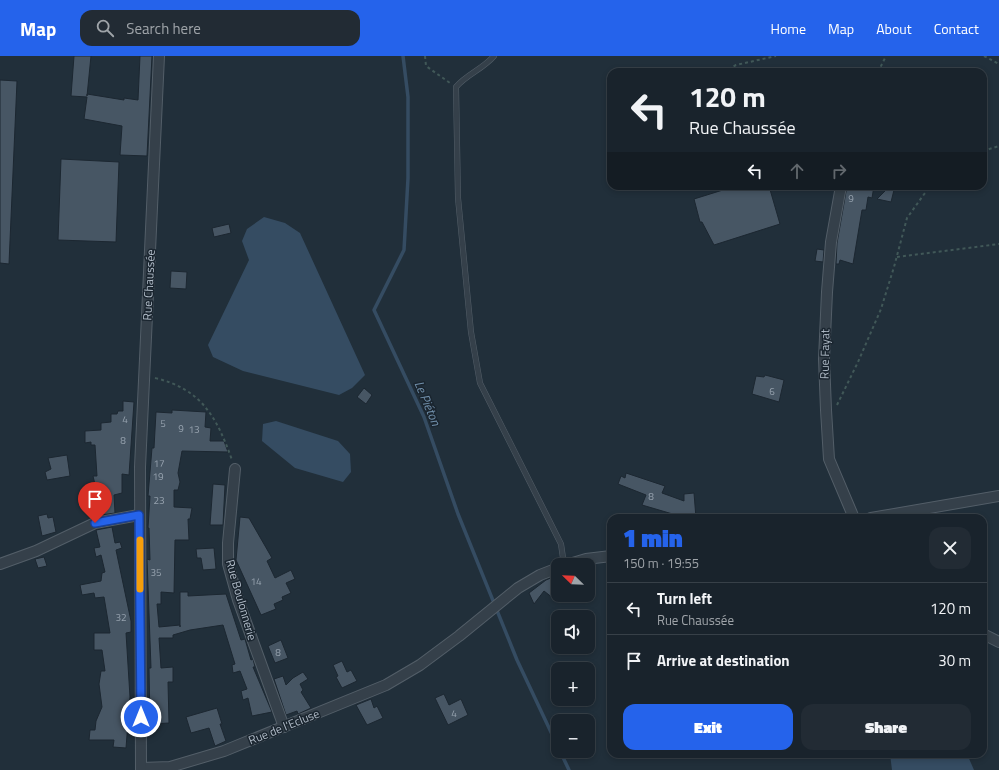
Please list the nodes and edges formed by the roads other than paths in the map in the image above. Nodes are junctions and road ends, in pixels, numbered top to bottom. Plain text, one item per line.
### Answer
1 (159, 56) edge
2 (494, 56) edge
3 (840, 190) edge
4 (235, 469) road end
5 (999, 496) edge
6 (852, 514) edge
7 (894, 514) edge
8 (139, 515) junction
9 (607, 556) edge
10 (564, 558) edge
11 (594, 558) edge
12 (0, 564) edge
13 (551, 571) edge
14 (987, 636) edge
15 (999, 642) edge
16 (284, 727) junction
17 (141, 769) edge

1 - 8 street, Rue Chaussée
2 - 10 lane
3 - 6 street, Rue Fayat
4 - 16 street, Rue Boulonnerie
5 - 7 street
8 - 12 street
8 - 17 street, Rue Chaussée
9 - 11 street
13 - 16 street, Rue de l'Ecluse
14 - 15 street
16 - 17 street, Rue de l'Ecluse

